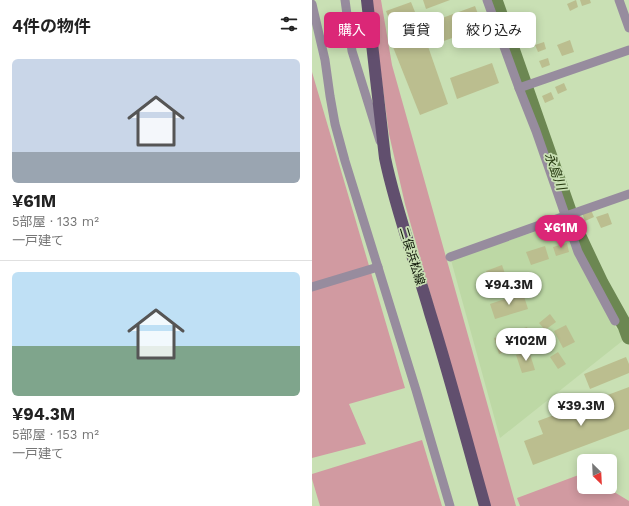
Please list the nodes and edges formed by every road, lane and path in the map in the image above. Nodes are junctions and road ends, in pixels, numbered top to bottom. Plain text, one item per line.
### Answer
1 (345, 0) edge
2 (367, 0) edge
3 (488, 0) edge
4 (619, 0) edge
5 (312, 7) edge
6 (629, 28) edge
7 (629, 50) edge
8 (523, 86) junction
9 (385, 158) junction
10 (629, 194) edge
11 (568, 215) junction
12 (450, 258) dead end
13 (378, 267) junction
14 (312, 287) edge
15 (615, 321) dead end
16 (450, 506) edge
17 (485, 506) edge

1 - 9 street
2 - 9 main road, 二俣浜松線
3 - 8 street
4 - 6 street
5 - 13 street
7 - 8 street
8 - 11 street
9 - 17 main road, 二俣浜松線
10 - 11 street
11 - 12 street
11 - 15 street
13 - 14 street
13 - 16 street

